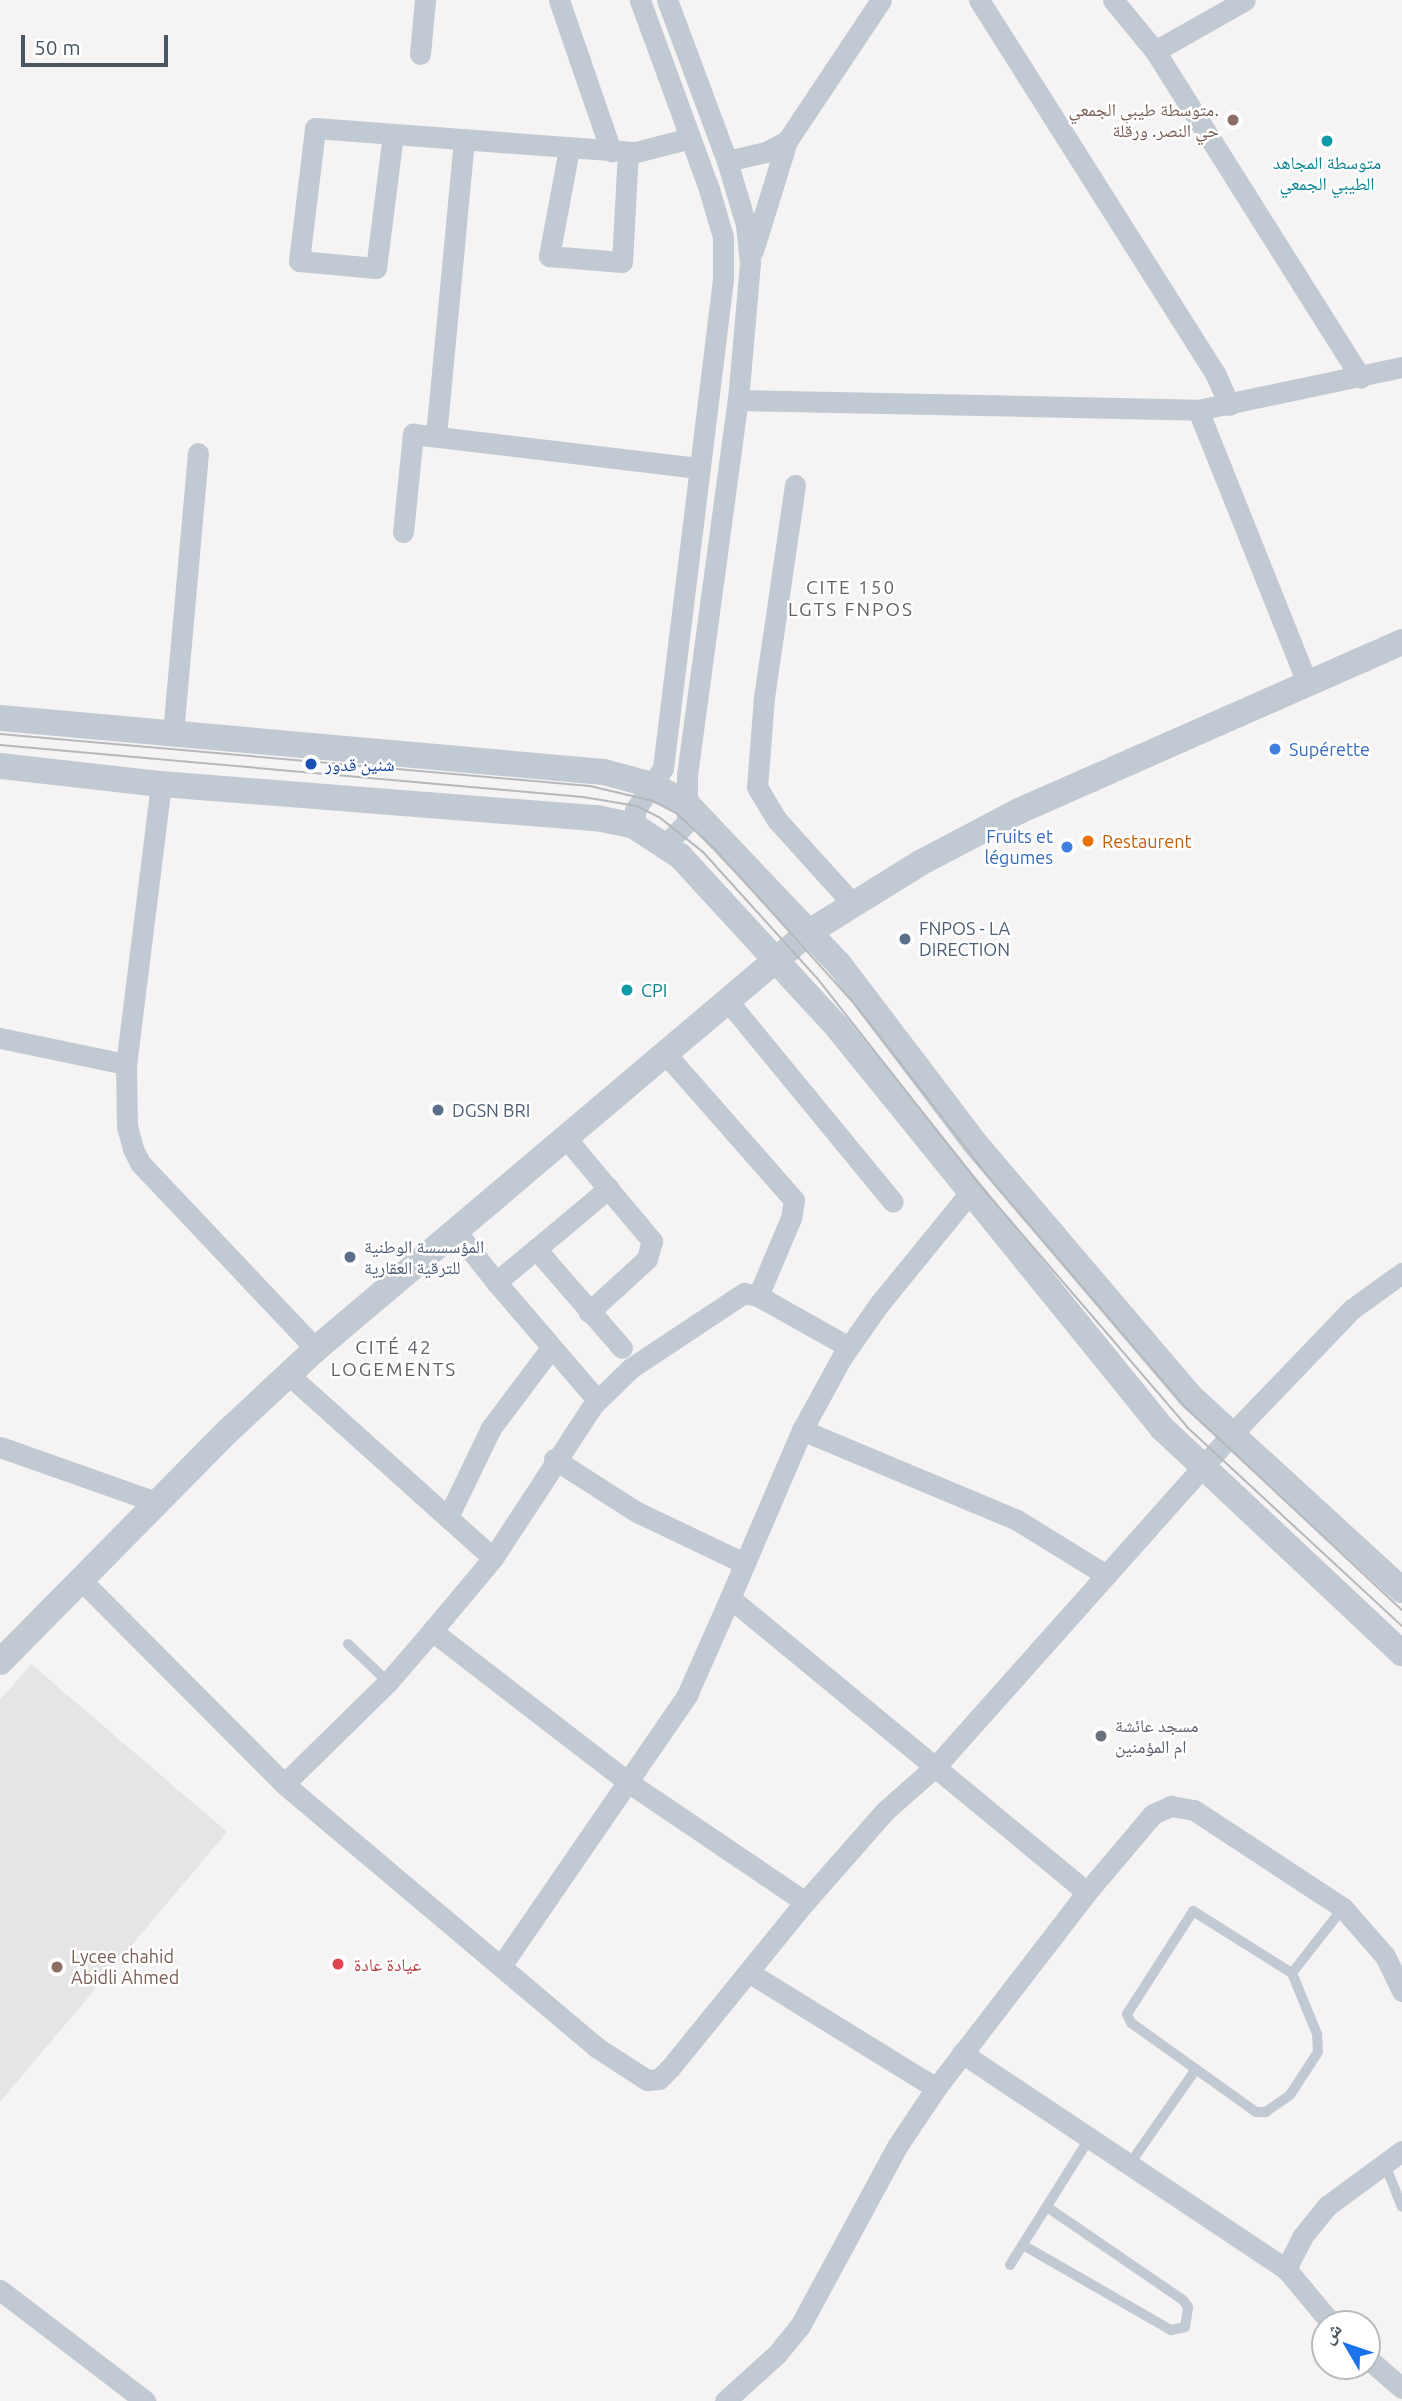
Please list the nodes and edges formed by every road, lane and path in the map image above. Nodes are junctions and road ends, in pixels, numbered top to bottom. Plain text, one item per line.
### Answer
1 (425, 0) edge
2 (559, 0) edge
3 (640, 0) edge
4 (667, 0) edge
5 (881, 0) edge
6 (979, 0) edge
7 (1113, 0) edge
8 (1245, 0) edge
9 (1156, 51) junction
10 (420, 54) dead end
11 (393, 134) junction
12 (690, 138) junction
13 (464, 140) junction
14 (787, 141) junction
15 (569, 149) junction
16 (620, 151) junction
17 (727, 161) junction
18 (750, 263) junction
19 (1402, 367) edge
20 (1361, 378) junction
21 (738, 400) junction
22 (1229, 405) junction
23 (1198, 410) junction
24 (436, 436) junction
25 (198, 453) dead end
26 (700, 468) junction
27 (795, 485) dead end
28 (403, 532) dead end
29 (1402, 642) edge
30 (1307, 682) junction
31 (0, 718) edge
32 (173, 733) junction
33 (0, 765) edge
34 (161, 784) junction
35 (652, 785) junction
36 (687, 804) junction
37 (634, 825) junction
38 (664, 846) junction
39 (852, 903) junction
40 (809, 932) junction
41 (774, 962) junction
42 (727, 1000) junction
43 (0, 1038) edge
44 (664, 1052) junction
45 (126, 1064) junction
46 (565, 1137) junction
47 (609, 1188) junction
48 (969, 1194) junction
49 (893, 1202) dead end
50 (456, 1230) junction
51 (536, 1249) junction
52 (1402, 1273) edge
53 (496, 1282) junction
54 (758, 1296) junction
55 (589, 1312) junction
56 (849, 1347) junction
57 (551, 1348) junction
58 (622, 1348) dead end
59 (316, 1349) junction
60 (289, 1375) junction
61 (597, 1399) junction
62 (802, 1430) junction
63 (1231, 1435) junction
64 (0, 1447) edge
65 (554, 1459) junction
66 (1202, 1468) junction
67 (156, 1502) junction
68 (448, 1517) junction
69 (493, 1558) junction
70 (744, 1563) junction
71 (1106, 1576) junction
72 (82, 1581) junction
73 (1402, 1590) edge
74 (730, 1598) junction
75 (432, 1631) junction
76 (348, 1644) dead end
77 (1402, 1653) edge
78 (0, 1662) edge
79 (388, 1682) junction
80 (937, 1765) junction
81 (628, 1782) junction
82 (284, 1784) junction
83 (1087, 1892) junction
84 (805, 1902) junction
85 (1343, 1908) junction
86 (501, 1966) junction
87 (750, 1973) junction
88 (1292, 1973) junction
89 (1402, 1991) edge
90 (962, 2053) junction
91 (1196, 2069) junction
92 (936, 2088) junction
93 (1089, 2139) junction
94 (1393, 2157) edge
95 (1129, 2165) junction
96 (1046, 2207) junction
97 (1402, 2207) edge
98 (1023, 2245) junction
99 (1010, 2265) dead end
100 (1286, 2269) junction
101 (0, 2290) edge
102 (1320, 2310) edge
103 (1381, 2370) edge
104 (1402, 2388) edge
105 (145, 2401) edge
106 (725, 2401) edge

1 - 10 street
2 - 16 street
3 - 12 street
4 - 17 street
5 - 14 street
6 - 22 street
7 - 9 street
8 - 9 street
9 - 20 street
11 - 11 street
11 - 13 street
12 - 16 street
12 - 26 street
13 - 15 street
13 - 24 street
14 - 17 street
14 - 18 street
15 - 16 street
15 - 16 street
17 - 18 street
18 - 21 street
19 - 20 street
20 - 22 street
21 - 23 street
21 - 36 street
22 - 23 street
23 - 30 street
24 - 26 street
24 - 28 street
25 - 32 street
26 - 35 street
27 - 39 street
29 - 30 street
30 - 39 street
31 - 32 street
32 - 35 street
33 - 34 street
34 - 37 street
34 - 45 street
35 - 36 street
35 - 37 street
36 - 38 street
36 - 40 street
37 - 38 street
38 - 41 street
39 - 40 street
40 - 41 street
40 - 63 street
41 - 42 street
41 - 48 street
42 - 44 street
42 - 49 street
43 - 45 street
44 - 46 street
44 - 54 street
45 - 59 street
46 - 47 street
46 - 50 street
47 - 51 street
47 - 55 street
48 - 56 street
48 - 66 street
50 - 53 street
50 - 59 street
51 - 53 street
51 - 55 street
52 - 63 street
53 - 57 street
54 - 56 street
54 - 61 street
55 - 58 street
56 - 62 street
57 - 61 street
57 - 68 street
59 - 60 street
60 - 67 street
60 - 68 street
61 - 65 street
62 - 70 street
62 - 71 street
63 - 66 street
63 - 73 street
64 - 67 street
65 - 69 street
65 - 70 street
66 - 71 street
66 - 77 street
67 - 72 street
68 - 69 street
69 - 75 street
70 - 74 street
71 - 80 street
72 - 78 street
72 - 82 street
74 - 80 street
74 - 81 street
75 - 79 street
75 - 81 street
76 - 79 lane
79 - 82 street
80 - 83 street
80 - 84 street
81 - 84 street
81 - 86 street
82 - 86 street
83 - 85 street
83 - 90 street
84 - 87 street
85 - 88 lane
85 - 89 street
86 - 87 street
87 - 92 street
88 - 91 lane
88 - 91 lane
90 - 92 street
90 - 93 street
91 - 95 lane
92 - 106 street
93 - 95 street
93 - 96 lane
94 - 97 lane
94 - 100 street
95 - 100 street
96 - 98 lane
96 - 98 lane
98 - 99 lane
100 - 102 street
101 - 105 street
103 - 104 street

